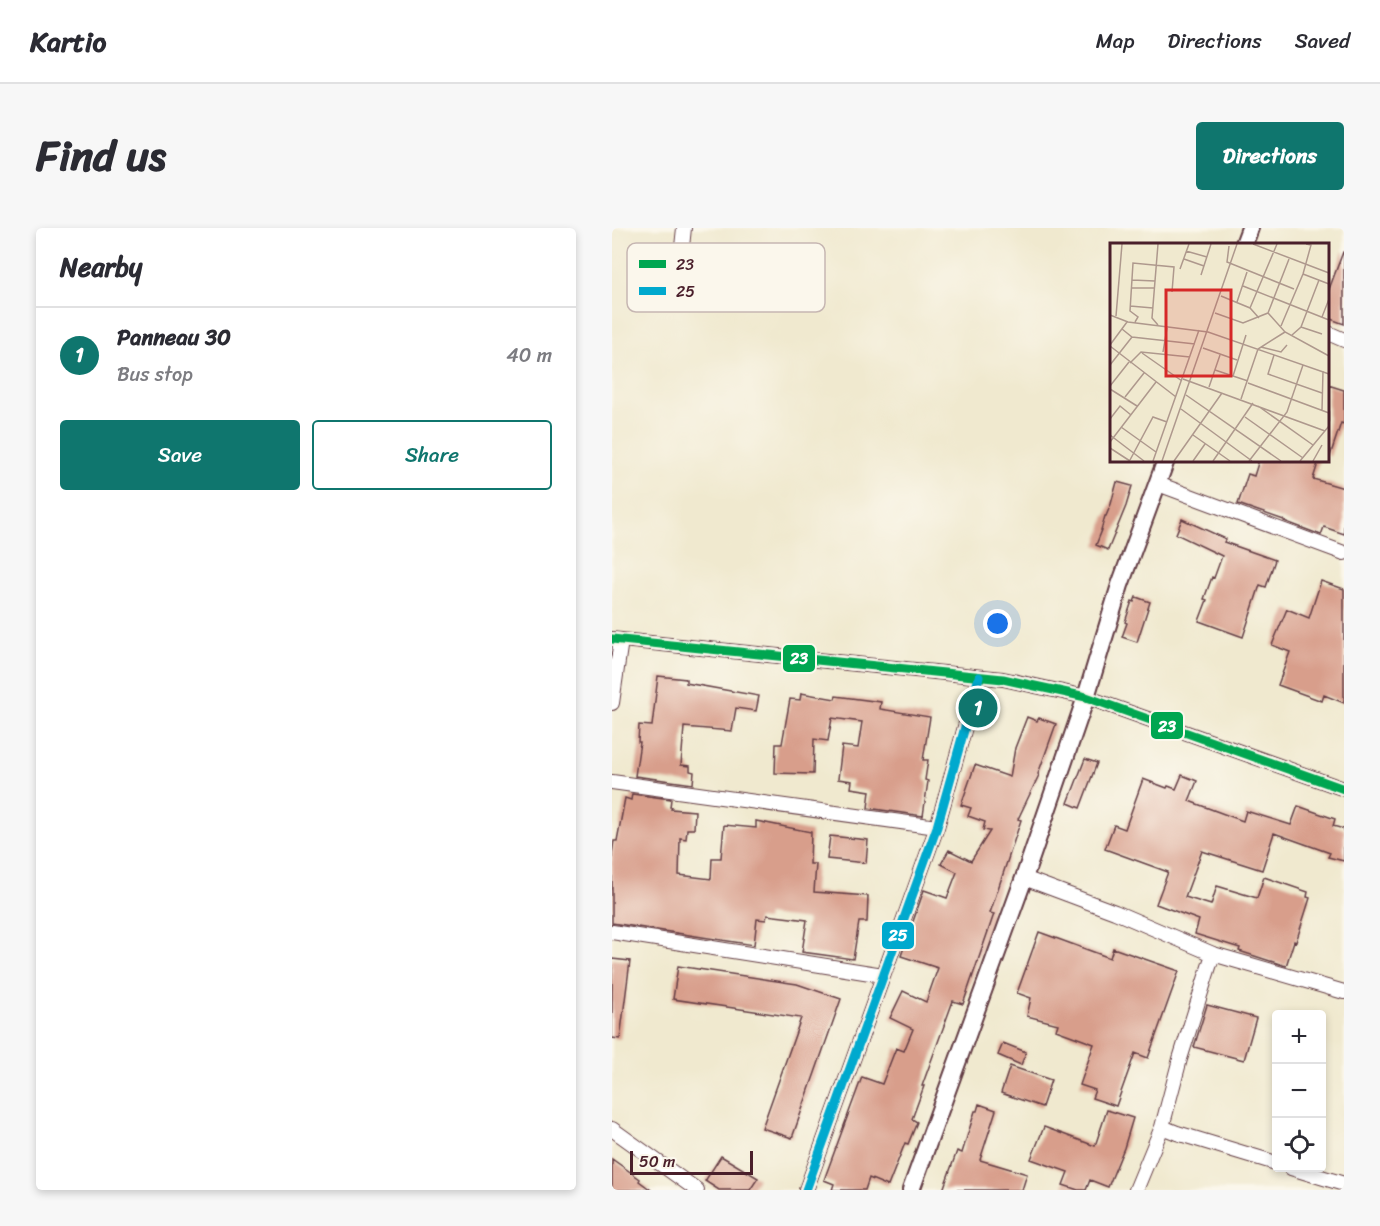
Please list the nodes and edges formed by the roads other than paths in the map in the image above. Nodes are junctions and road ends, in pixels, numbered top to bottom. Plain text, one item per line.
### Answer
1 (684, 228) edge
2 (1250, 228) edge
3 (682, 243) edge
4 (1244, 243) edge
5 (1329, 333) edge
6 (1344, 340) edge
7 (1165, 462) edge
8 (1158, 484) junction
9 (1344, 553) edge
10 (616, 639) edge
11 (979, 677) junction
12 (1086, 697) junction
13 (612, 703) edge
14 (612, 782) edge
15 (1344, 789) edge
16 (937, 827) junction
17 (1023, 878) junction
18 (612, 932) edge
19 (1214, 954) junction
20 (883, 975) junction
21 (1344, 992) edge
22 (1162, 1126) junction
23 (612, 1129) edge
24 (1272, 1162) edge
25 (1307, 1172) edge
26 (1344, 1184) edge
27 (697, 1190) edge
28 (806, 1190) edge
29 (910, 1190) edge
30 (1136, 1190) edge

1 - 3 street
2 - 4 street
5 - 6 street
7 - 8 street
8 - 9 street
8 - 12 street
10 - 11 street
10 - 13 street
11 - 12 street
11 - 16 street
12 - 15 street
12 - 17 street
14 - 16 street
16 - 20 street
17 - 19 street
17 - 29 street
18 - 20 street
19 - 21 street
19 - 22 street
20 - 28 street
22 - 24 street
22 - 30 street
23 - 27 street
25 - 26 street

